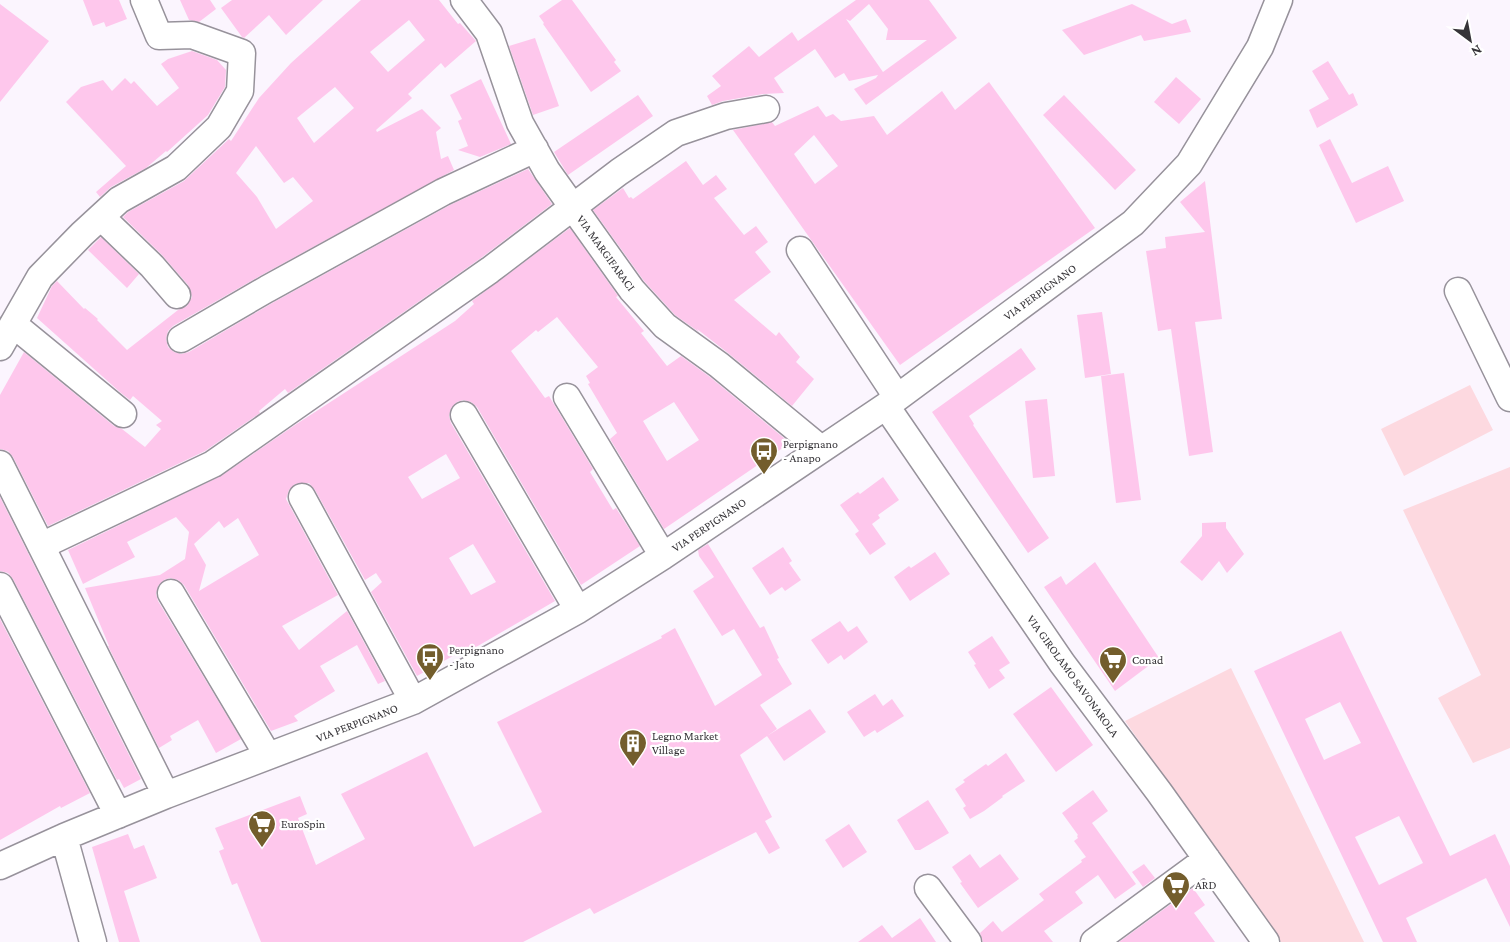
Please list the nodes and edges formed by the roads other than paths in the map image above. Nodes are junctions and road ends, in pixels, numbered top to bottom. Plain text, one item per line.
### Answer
1 (144, 0) edge
2 (464, 0) edge
3 (1278, 0) edge
4 (766, 109) dead end
5 (535, 149) junction
6 (572, 206) junction
7 (101, 217) junction
8 (800, 250) dead end
9 (1458, 291) dead end
10 (177, 295) dead end
11 (13, 324) junction
12 (181, 339) dead end
13 (0, 347) edge
14 (567, 397) dead end
15 (1510, 398) edge
16 (891, 401) junction
17 (123, 414) dead end
18 (464, 415) dead end
19 (821, 449) junction
20 (0, 464) edge
21 (302, 498) dead end
22 (41, 546) junction
23 (663, 556) junction
24 (0, 586) edge
25 (171, 593) dead end
26 (578, 610) junction
27 (413, 701) junction
28 (268, 756) junction
29 (166, 795) junction
30 (118, 814) junction
31 (64, 837) junction
32 (1207, 859) junction
33 (0, 866) edge
34 (928, 888) dead end
35 (93, 942) edge
36 (968, 942) edge
37 (1094, 942) edge
38 (1266, 942) edge

1 - 7 street
2 - 5 street, VIA MARGIFARACI
3 - 16 street, VIA PERPIGNANO
4 - 6 street
5 - 6 street, VIA MARGIFARACI
5 - 12 street
6 - 19 street, VIA MARGIFARACI
6 - 22 street
7 - 10 street
7 - 11 street
8 - 16 street, VIA GIROLAMO SAVONAROLA
9 - 15 street
11 - 13 street
11 - 17 street
14 - 23 street
16 - 19 street, VIA PERPIGNANO
16 - 32 street, VIA GIROLAMO SAVONAROLA
18 - 26 street
19 - 23 street, VIA PERPIGNANO
20 - 22 street
21 - 27 street
22 - 29 street
23 - 26 street, VIA PERPIGNANO
24 - 30 street
25 - 28 street
26 - 27 street, VIA PERPIGNANO
27 - 28 street, VIA PERPIGNANO
28 - 29 street, VIA PERPIGNANO
29 - 30 street, VIA PERPIGNANO
30 - 31 street, VIA PERPIGNANO
31 - 33 street, VIA PERPIGNANO
31 - 35 street
32 - 37 street
32 - 38 street, VIA GIROLAMO SAVONAROLA
34 - 36 street

